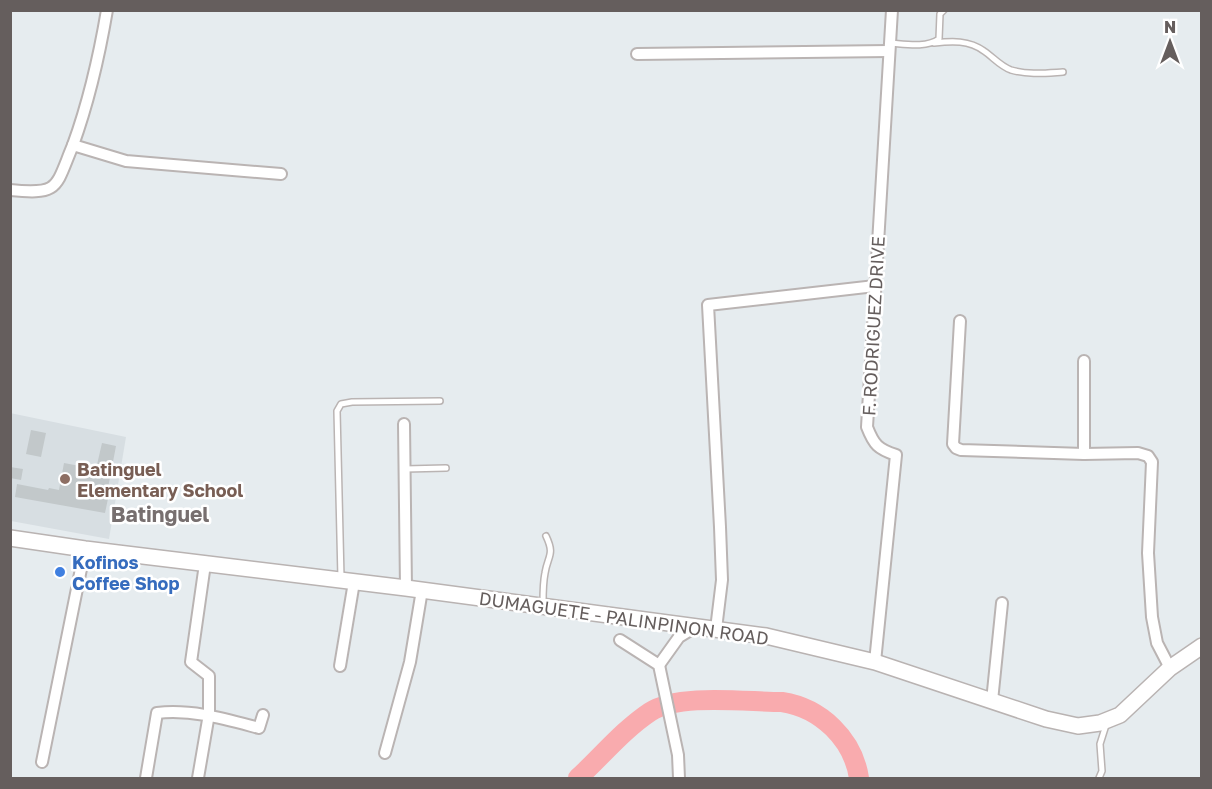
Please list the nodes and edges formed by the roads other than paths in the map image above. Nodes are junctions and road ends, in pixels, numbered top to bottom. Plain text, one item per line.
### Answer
1 (107, 10) edge
2 (892, 10) edge
3 (944, 10) edge
4 (934, 43) junction
5 (890, 47) junction
6 (637, 54) dead end
7 (1063, 72) dead end
8 (73, 145) junction
9 (281, 174) dead end
10 (10, 190) edge
11 (875, 286) junction
12 (960, 321) dead end
13 (1084, 361) dead end
14 (440, 401) dead end
15 (404, 424) dead end
16 (1084, 454) junction
17 (446, 468) dead end
18 (405, 469) junction
19 (546, 536) dead end
20 (10, 538) edge
21 (85, 549) junction
22 (205, 564) junction
23 (348, 581) junction
24 (406, 588) junction
25 (422, 590) junction
26 (1002, 603) dead end
27 (543, 606) junction
28 (697, 626) junction
29 (716, 629) junction
30 (620, 640) dead end
31 (1202, 646) edge
32 (875, 662) junction
33 (659, 665) junction
34 (340, 666) dead end
35 (1170, 668) junction
36 (992, 701) junction
37 (209, 714) junction
38 (263, 715) dead end
39 (1108, 720) junction
40 (385, 753) dead end
41 (42, 762) dead end
42 (146, 778) edge
43 (198, 778) edge
44 (679, 778) edge
45 (1099, 778) edge

1 - 8 street
2 - 5 street, F. RODRIGUEZ DRIVE
3 - 4 lane
4 - 5 lane
4 - 7 lane
5 - 6 street
5 - 11 street, F. RODRIGUEZ DRIVE
8 - 9 street
8 - 10 street
11 - 29 street
11 - 32 street, F. RODRIGUEZ DRIVE
12 - 16 street
13 - 16 street
14 - 23 lane
15 - 18 street
16 - 35 street
17 - 18 lane
18 - 24 street
19 - 27 lane
20 - 21 main road, DUMAGUETE - PALINPINON ROAD
21 - 22 main road, DUMAGUETE - PALINPINON ROAD
21 - 41 street
22 - 23 main road, DUMAGUETE - PALINPINON ROAD
22 - 37 street
23 - 24 main road, DUMAGUETE - PALINPINON ROAD
23 - 34 street
24 - 25 main road, DUMAGUETE - PALINPINON ROAD
25 - 27 main road, DUMAGUETE - PALINPINON ROAD
25 - 40 street
26 - 36 street
27 - 28 main road, DUMAGUETE - PALINPINON ROAD
28 - 29 main road, DUMAGUETE - PALINPINON ROAD
28 - 33 street
29 - 32 main road, DUMAGUETE - PALINPINON ROAD
30 - 33 street
31 - 35 main road, DUMAGUETE - PALINPINON ROAD
32 - 36 main road, DUMAGUETE - PALINPINON ROAD
33 - 44 street
35 - 39 main road, DUMAGUETE - PALINPINON ROAD
36 - 39 main road, DUMAGUETE - PALINPINON ROAD
37 - 38 street
37 - 42 street
37 - 43 street
39 - 45 lane

